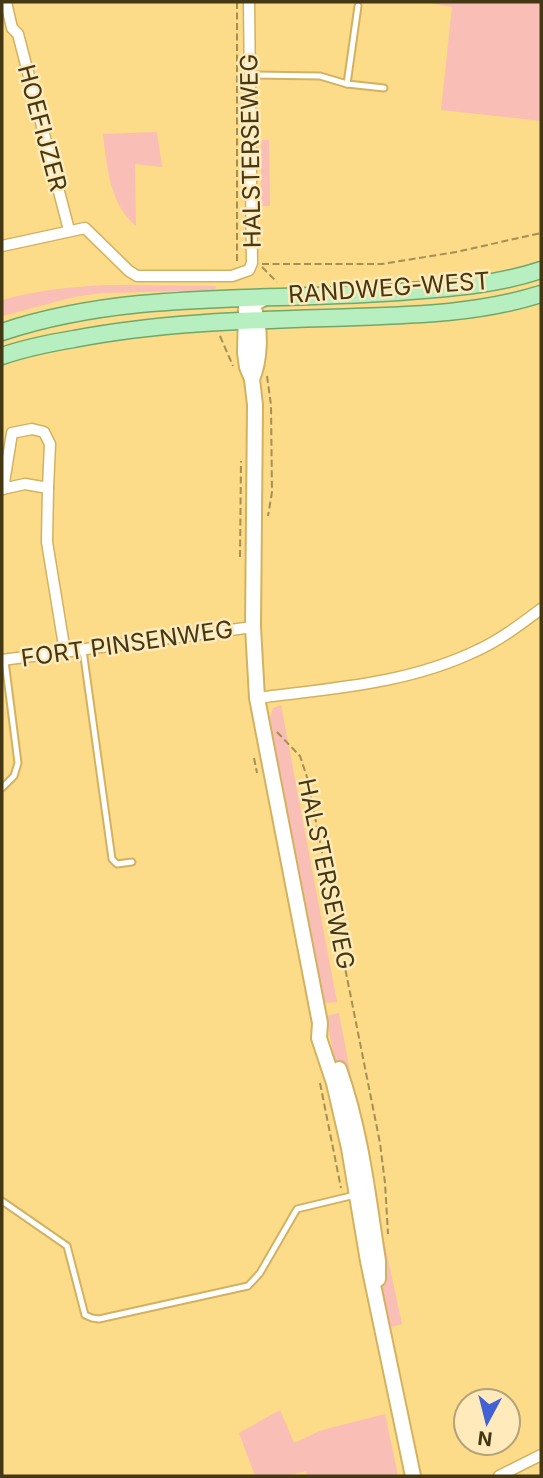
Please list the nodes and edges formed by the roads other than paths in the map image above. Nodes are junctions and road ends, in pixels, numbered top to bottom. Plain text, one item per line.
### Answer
1 (6, 2) edge
2 (249, 2) edge
3 (358, 6) dead end
4 (7, 26) edge
5 (250, 75) junction
6 (347, 84) junction
7 (384, 88) dead end
8 (69, 230) junction
9 (2, 246) edge
10 (541, 270) edge
11 (541, 294) edge
12 (243, 301) junction
13 (251, 321) junction
14 (2, 332) edge
15 (2, 356) edge
16 (48, 488) junction
17 (2, 489) edge
18 (541, 609) edge
19 (253, 627) junction
20 (83, 650) junction
21 (65, 652) junction
22 (3, 660) edge
23 (257, 698) junction
24 (2, 788) edge
25 (132, 862) dead end
26 (363, 1194) junction
27 (2, 1201) edge
28 (541, 1455) edge
29 (413, 1476) edge
30 (499, 1476) edge

1 - 4 street, HOEFIJZER
2 - 5 street, HALSTERSEWEG
3 - 6 lane
4 - 8 street, HOEFIJZER
5 - 6 lane
5 - 8 street, HALSTERSEWEG
6 - 7 lane
8 - 9 street
10 - 12 main road, RANDWEG-WEST
11 - 13 main road, RANDWEG-WEST
12 - 13 main road, HALSTERSEWEG
12 - 14 main road, RANDWEG-WEST
13 - 15 main road, RANDWEG-WEST
13 - 19 main road, HALSTERSEWEG
16 - 17 street
16 - 17 street
16 - 21 street
18 - 23 street
19 - 20 street, FORT PINSENWEG
19 - 23 main road, HALSTERSEWEG
20 - 21 street, FORT PINSENWEG
20 - 25 lane
21 - 22 street, FORT PINSENWEG
22 - 24 lane
23 - 26 main road, HALSTERSEWEG
26 - 27 lane
26 - 29 main road, HALSTERSEWEG
28 - 30 street

